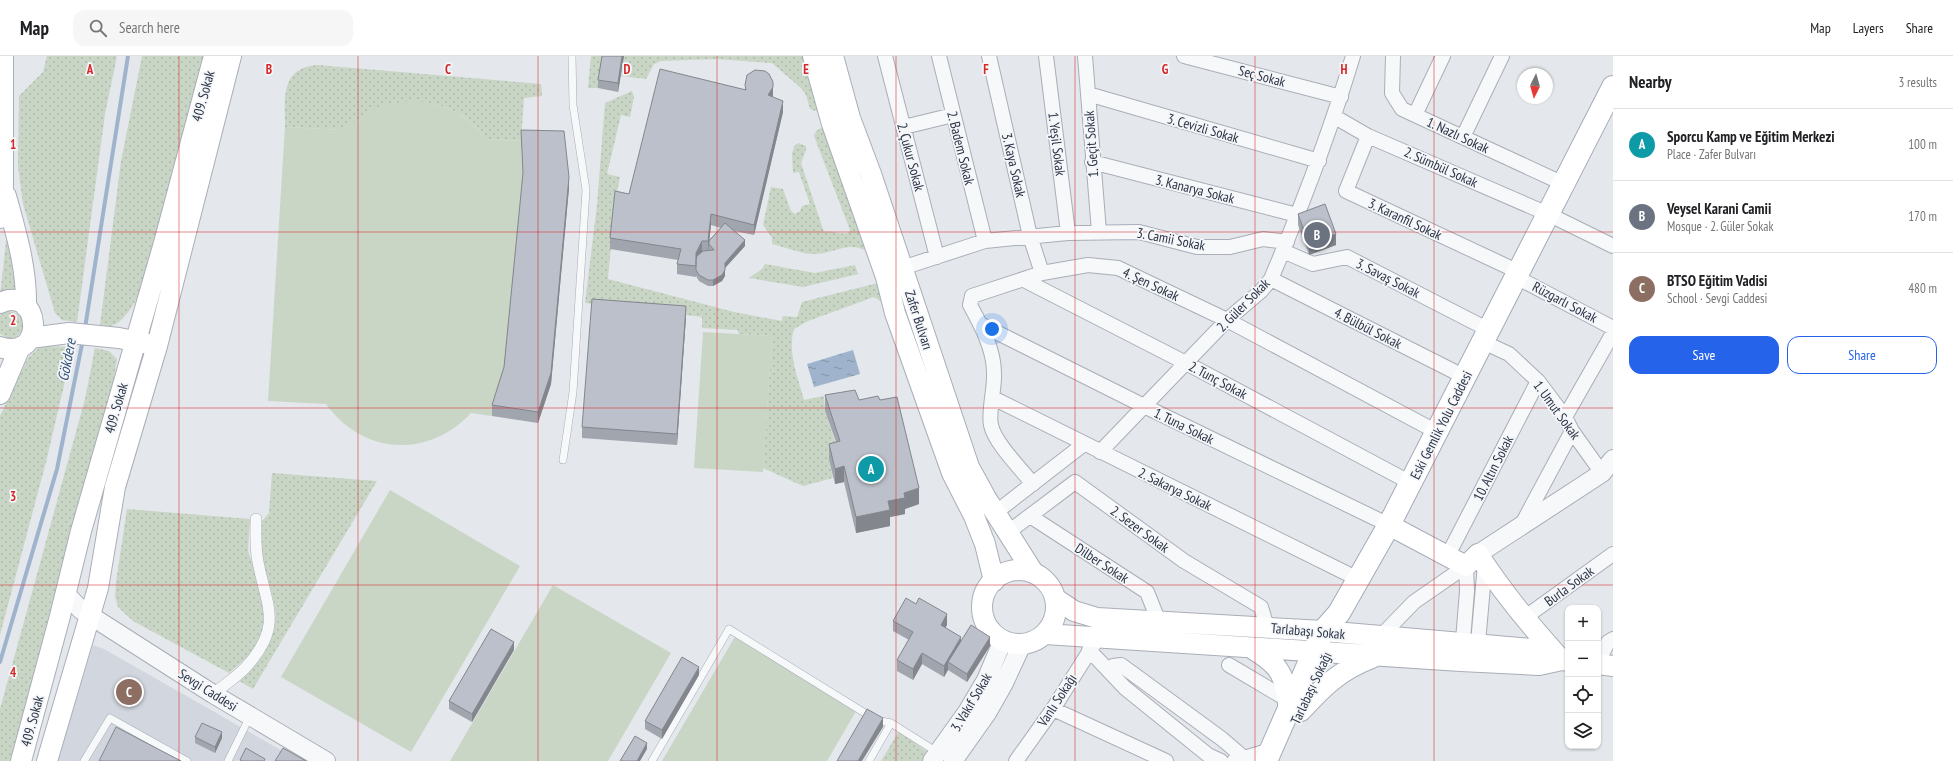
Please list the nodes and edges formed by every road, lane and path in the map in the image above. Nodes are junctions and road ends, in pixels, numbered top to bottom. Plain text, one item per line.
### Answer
1 (3, 56) edge
2 (214, 56) edge
3 (231, 56) edge
4 (572, 56) edge
5 (812, 56) edge
6 (833, 56) edge
7 (885, 56) edge
8 (939, 56) edge
9 (989, 56) edge
10 (1046, 56) edge
11 (1085, 56) edge
12 (1184, 56) edge
13 (1353, 56) edge
14 (1394, 56) edge
15 (1443, 56) edge
16 (1502, 56) edge
17 (1612, 93) edge
18 (1088, 94) junction
19 (1341, 97) junction
20 (953, 115) junction
21 (1415, 115) junction
22 (1335, 118) junction
23 (904, 127) junction
24 (1368, 136) junction
25 (1463, 137) junction
26 (1319, 161) junction
27 (1092, 162) junction
28 (1564, 184) junction
29 (4, 188) junction
30 (1548, 214) junction
31 (1297, 215) junction
32 (0, 218) edge
33 (1068, 232) junction
34 (1099, 232) junction
35 (1030, 236) junction
36 (985, 241) junction
37 (1285, 246) junction
38 (1613, 246) edge
39 (937, 257) junction
40 (902, 268) junction
41 (1042, 273) junction
42 (1518, 274) junction
43 (1271, 279) junction
44 (1024, 280) junction
45 (0, 303) edge
46 (29, 310) junction
47 (1227, 320) junction
48 (980, 324) junction
49 (1613, 328) edge
50 (69, 333) junction
51 (1613, 333) edge
52 (1486, 336) junction
53 (127, 339) junction
54 (25, 343) junction
55 (157, 346) junction
56 (0, 347) edge
57 (1186, 363) junction
58 (1465, 377) junction
59 (1538, 381) junction
60 (0, 394) edge
61 (993, 398) junction
62 (1144, 406) junction
63 (1565, 417) junction
64 (1572, 431) junction
65 (1437, 432) junction
66 (1084, 444) junction
67 (1100, 452) junction
68 (563, 460) dead end
69 (1608, 466) edge
70 (1411, 483) junction
71 (1033, 484) junction
72 (996, 513) junction
73 (1030, 516) junction
74 (256, 519) dead end
75 (1389, 526) junction
76 (1521, 526) junction
77 (1008, 533) junction
78 (1613, 554) edge
79 (1448, 556) junction
80 (1476, 561) junction
81 (1033, 572) junction
82 (1358, 579) junction
83 (994, 581) junction
84 (66, 594) junction
85 (1056, 599) junction
86 (91, 616) junction
87 (1524, 618) junction
88 (1159, 622) junction
89 (1333, 626) junction
90 (1267, 627) junction
91 (1045, 634) junction
92 (1380, 637) junction
93 (1613, 639) edge
94 (1013, 642) junction
95 (1093, 645) junction
96 (1250, 647) junction
97 (1320, 653) junction
98 (1469, 653) junction
99 (1376, 656) junction
100 (1601, 657) edge
101 (1565, 661) edge
102 (1601, 664) edge
103 (1228, 665) dead end
104 (1613, 666) edge
105 (1108, 670) junction
106 (213, 694) junction
107 (1293, 707) junction
108 (1052, 709) junction
109 (250, 716) junction
110 (891, 724) junction
111 (1271, 757) edge
112 (943, 759) edge
113 (1240, 760) edge
114 (21, 761) edge
115 (47, 761) edge
116 (84, 761) edge
117 (187, 761) edge
118 (228, 761) edge
119 (326, 761) edge
120 (652, 761) edge
121 (869, 761) edge
122 (1017, 761) edge
123 (1166, 761) edge
124 (1221, 761) edge

1 - 29 main road
2 - 53 main road, 409. Sokak
3 - 55 main road, 409. Sokak
4 - 68 lane
5 - 83 main road, Zafer Bulvarı
6 - 40 main road, Zafer Bulvarı
7 - 23 street, 2. Çukur Sokak
8 - 20 street, 2. Badem Sokak
9 - 35 street, 3. Kaya Sokak
10 - 33 street, 1. Yeşil Sokak
11 - 18 street, 1. Geçit Sokak
12 - 19 street, Seç Sokak
13 - 19 street, 2. Güler Sokak
14 - 21 street, 1. Nazlı Sokak
15 - 21 street
16 - 25 street
17 - 28 main road, Eski Gemlik Yolu Caddesi
18 - 26 street, 3. Cevizli Sokak
18 - 27 street, 1. Geçit Sokak
19 - 22 street, 2. Güler Sokak
20 - 23 street
20 - 36 street, 2. Badem Sokak
21 - 25 street, 1. Nazlı Sokak
22 - 24 street, 2. Sümbül Sokak
22 - 26 street, 2. Güler Sokak
23 - 39 street, 2. Çukur Sokak
24 - 30 street, 2. Sümbül Sokak
24 - 42 street, 3. Karanfil Sokak
25 - 28 street, 1. Nazlı Sokak
26 - 31 street, 2. Güler Sokak
27 - 31 street, 3. Kanarya Sokak
27 - 34 street, 1. Geçit Sokak
28 - 30 main road, Eski Gemlik Yolu Caddesi
29 - 32 main road
29 - 46 main road
30 - 38 street, 2. Sümbül Sokak
30 - 42 main road, Eski Gemlik Yolu Caddesi
31 - 37 street, 2. Güler Sokak
33 - 34 street, 3. Camii Sokak
33 - 35 street, 3. Camii Sokak
34 - 37 street, 3. Camii Sokak
35 - 36 street
35 - 41 street, 3. Kaya Sokak
36 - 39 street
37 - 43 street, 2. Güler Sokak
37 - 52 street, 3. Savaş Sokak
39 - 40 street
40 - 72 main road, Zafer Bulvarı
41 - 44 street, 4. Şen Sokak
41 - 47 street, 4. Şen Sokak
42 - 49 street, Rüzgarlı Sokak
42 - 52 main road, Eski Gemlik Yolu Caddesi
43 - 47 street, 2. Güler Sokak
43 - 58 street, 4. Bülbül Sokak
44 - 48 street, 4. Şen Sokak
44 - 57 street, 2. Tunç Sokak
45 - 46 main road
46 - 50 main road
46 - 54 main road
47 - 57 street, 2. Güler Sokak
47 - 65 street, 4. Şen Sokak
48 - 61 street, 4. Şen Sokak
48 - 62 street, 1. Tuna Sokak
50 - 53 main road
50 - 54 main road
51 - 63 street
52 - 58 main road, Eski Gemlik Yolu Caddesi
52 - 59 street, 1. Umut Sokak
53 - 55 main road
53 - 84 main road, 409. Sokak
54 - 56 main road
54 - 60 main road
55 - 86 main road, 409. Sokak
57 - 62 street, 2. Güler Sokak
57 - 70 street, 2. Tunç Sokak
58 - 65 main road, Eski Gemlik Yolu Caddesi
59 - 63 street, 1. Umut Sokak
59 - 79 street, 10. Altın Sokak
61 - 66 street, 2. Sakarya Sokak
61 - 71 street, 4. Şen Sokak
62 - 67 street, 2. Güler Sokak
62 - 75 street, 1. Tuna Sokak
63 - 64 street, 1. Umut Sokak
64 - 69 street, 1. Umut Sokak
64 - 76 street
65 - 70 main road, Eski Gemlik Yolu Caddesi
66 - 67 street, 2. Sakarya Sokak
66 - 71 street
67 - 82 street, 2. Sakarya Sokak
69 - 76 street
70 - 75 main road, Eski Gemlik Yolu Caddesi
71 - 72 street
72 - 77 main road, Zafer Bulvarı
73 - 77 street, 2. Sezer Sokak
73 - 88 street, Dilber Sokak
73 - 90 street, 2. Sezer Sokak
74 - 106 street
75 - 79 main road
75 - 82 main road, Eski Gemlik Yolu Caddesi
76 - 80 street
77 - 81 main road, Zafer Bulvarı
78 - 87 street, Burla Sokak
79 - 80 main road
80 - 87 main road
80 - 92 street
80 - 98 street
80 - 98 street
81 - 83 main road
81 - 85 main road
82 - 89 main road, Eski Gemlik Yolu Caddesi
83 - 94 main road
84 - 86 street, Sevgi Caddesi
84 - 114 main road, 409. Sokak
85 - 88 main road, Tarlabaşı Sokak
85 - 91 main road
86 - 106 street, Sevgi Caddesi
86 - 115 main road, 409. Sokak
87 - 101 main road
88 - 90 main road, Tarlabaşı Sokak
89 - 90 main road, Tarlabaşı Sokak
89 - 92 main road, Tarlabaşı Sokak
89 - 97 main road, Eski Gemlik Yolu Caddesi
91 - 94 main road
91 - 95 main road
92 - 98 main road, Tarlabaşı Sokak
93 - 100 street
94 - 112 street, 3. Vakıf Sokak
95 - 96 main road
95 - 105 street
95 - 108 street, Vanlı Sokağı
96 - 97 main road
96 - 107 main road
97 - 99 main road
97 - 107 main road, Eski Gemlik Yolu Caddesi
98 - 99 main road
98 - 101 main road, Tarlabaşı Sokak
99 - 107 main road
102 - 104 main road
103 - 107 street
105 - 113 street
105 - 124 street
106 - 109 street, Sevgi Caddesi
107 - 111 main road, Eski Gemlik Yolu Caddesi
108 - 122 street, Vanlı Sokağı
108 - 123 street
109 - 118 lane
109 - 119 street, Sevgi Caddesi
110 - 112 lane
110 - 120 lane
110 - 121 lane
111 - 113 street
116 - 117 lane

